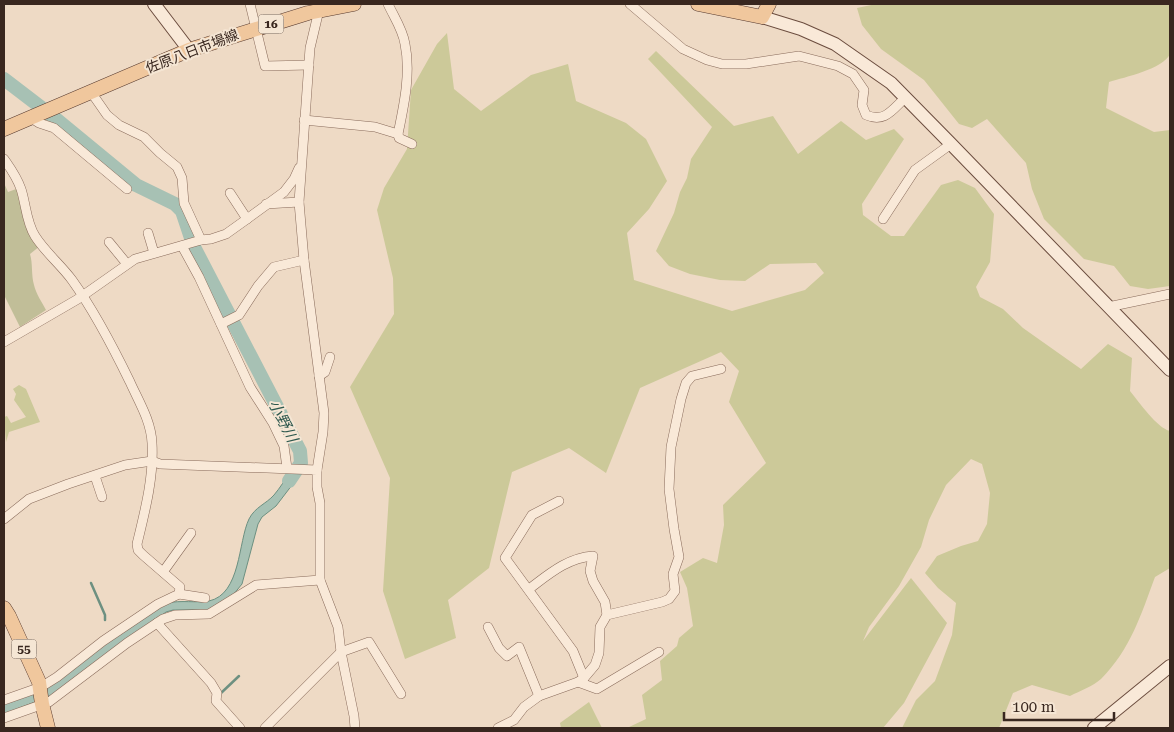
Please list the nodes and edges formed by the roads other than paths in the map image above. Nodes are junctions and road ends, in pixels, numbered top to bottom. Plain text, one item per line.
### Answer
1 (154, 4) edge
2 (250, 4) edge
3 (354, 4) edge
4 (388, 4) edge
5 (630, 4) edge
6 (698, 4) edge
7 (770, 4) edge
8 (319, 10) junction
9 (762, 17) junction
10 (256, 28) junction
11 (189, 50) junction
12 (309, 65) junction
13 (91, 92) junction
14 (906, 97) junction
15 (31, 118) junction
16 (304, 120) junction
17 (4, 129) edge
18 (398, 134) junction
19 (412, 144) dead end
20 (951, 144) junction
21 (4, 160) edge
22 (301, 165) junction
23 (127, 189) dead end
24 (230, 193) dead end
25 (299, 202) junction
26 (266, 204) junction
27 (247, 219) junction
28 (883, 219) dead end
29 (148, 233) dead end
30 (201, 240) junction
31 (109, 242) dead end
32 (182, 246) junction
33 (154, 254) junction
34 (304, 260) junction
35 (127, 264) junction
36 (1170, 294) edge
37 (82, 296) junction
38 (1108, 307) junction
39 (221, 324) junction
40 (4, 342) edge
41 (330, 357) dead end
42 (721, 369) dead end
43 (1170, 370) edge
44 (319, 376) junction
45 (152, 461) junction
46 (290, 468) junction
47 (317, 470) junction
48 (95, 476) junction
49 (102, 497) dead end
50 (559, 501) dead end
51 (4, 519) edge
52 (191, 533) dead end
53 (163, 572) junction
54 (320, 580) junction
55 (529, 589) junction
56 (179, 594) junction
57 (205, 598) dead end
58 (4, 610) edge
59 (607, 614) junction
60 (157, 623) junction
61 (488, 628) dead end
62 (341, 652) junction
63 (659, 652) dead end
64 (1170, 666) edge
65 (581, 680) junction
66 (401, 694) dead end
67 (41, 695) junction
68 (539, 696) junction
69 (4, 700) edge
70 (4, 718) edge
71 (514, 724) edge
72 (48, 728) edge
73 (240, 728) edge
74 (265, 728) edge
75 (355, 728) edge
76 (498, 728) edge
77 (1094, 728) edge

1 - 11 street
2 - 10 street
3 - 8 main road, 佐原八日市場線 / 16
4 - 18 street
5 - 14 street
6 - 9 main road
7 - 9 main road
8 - 10 main road, 佐原八日市場線 / 16
8 - 12 street
9 - 14 street
10 - 11 main road, 佐原八日市場線 / 16
10 - 12 street
11 - 13 main road, 佐原八日市場線 / 16
12 - 16 street
13 - 15 main road, 佐原八日市場線 / 16
13 - 30 street
14 - 20 street
15 - 17 main road, 16
15 - 23 street
16 - 18 street
16 - 22 street
18 - 19 street
20 - 28 street
20 - 38 street
21 - 37 street
22 - 25 street
22 - 26 street
24 - 27 street
25 - 26 street
25 - 34 street
26 - 27 street
27 - 30 street
29 - 33 street
30 - 32 street
31 - 35 street
32 - 33 street
32 - 39 street
33 - 35 street
34 - 39 street
34 - 44 street
35 - 37 street
36 - 38 street
37 - 40 street
37 - 45 street
38 - 43 street
39 - 46 street
41 - 44 street
42 - 59 street
44 - 47 street
45 - 46 street
45 - 48 street
45 - 53 street
46 - 47 street
47 - 54 street
48 - 49 street
48 - 51 street
50 - 55 street
52 - 53 street
53 - 56 street
54 - 60 street
54 - 62 street
55 - 59 street
55 - 65 street
56 - 57 street
56 - 67 street
58 - 67 main road, 55
59 - 65 street
60 - 67 street
60 - 73 street
61 - 68 street
62 - 66 street
62 - 74 street
62 - 75 street
63 - 65 street
64 - 77 street
65 - 68 street
67 - 69 street
67 - 70 street
67 - 72 main road, 55
68 - 71 street
71 - 76 street

